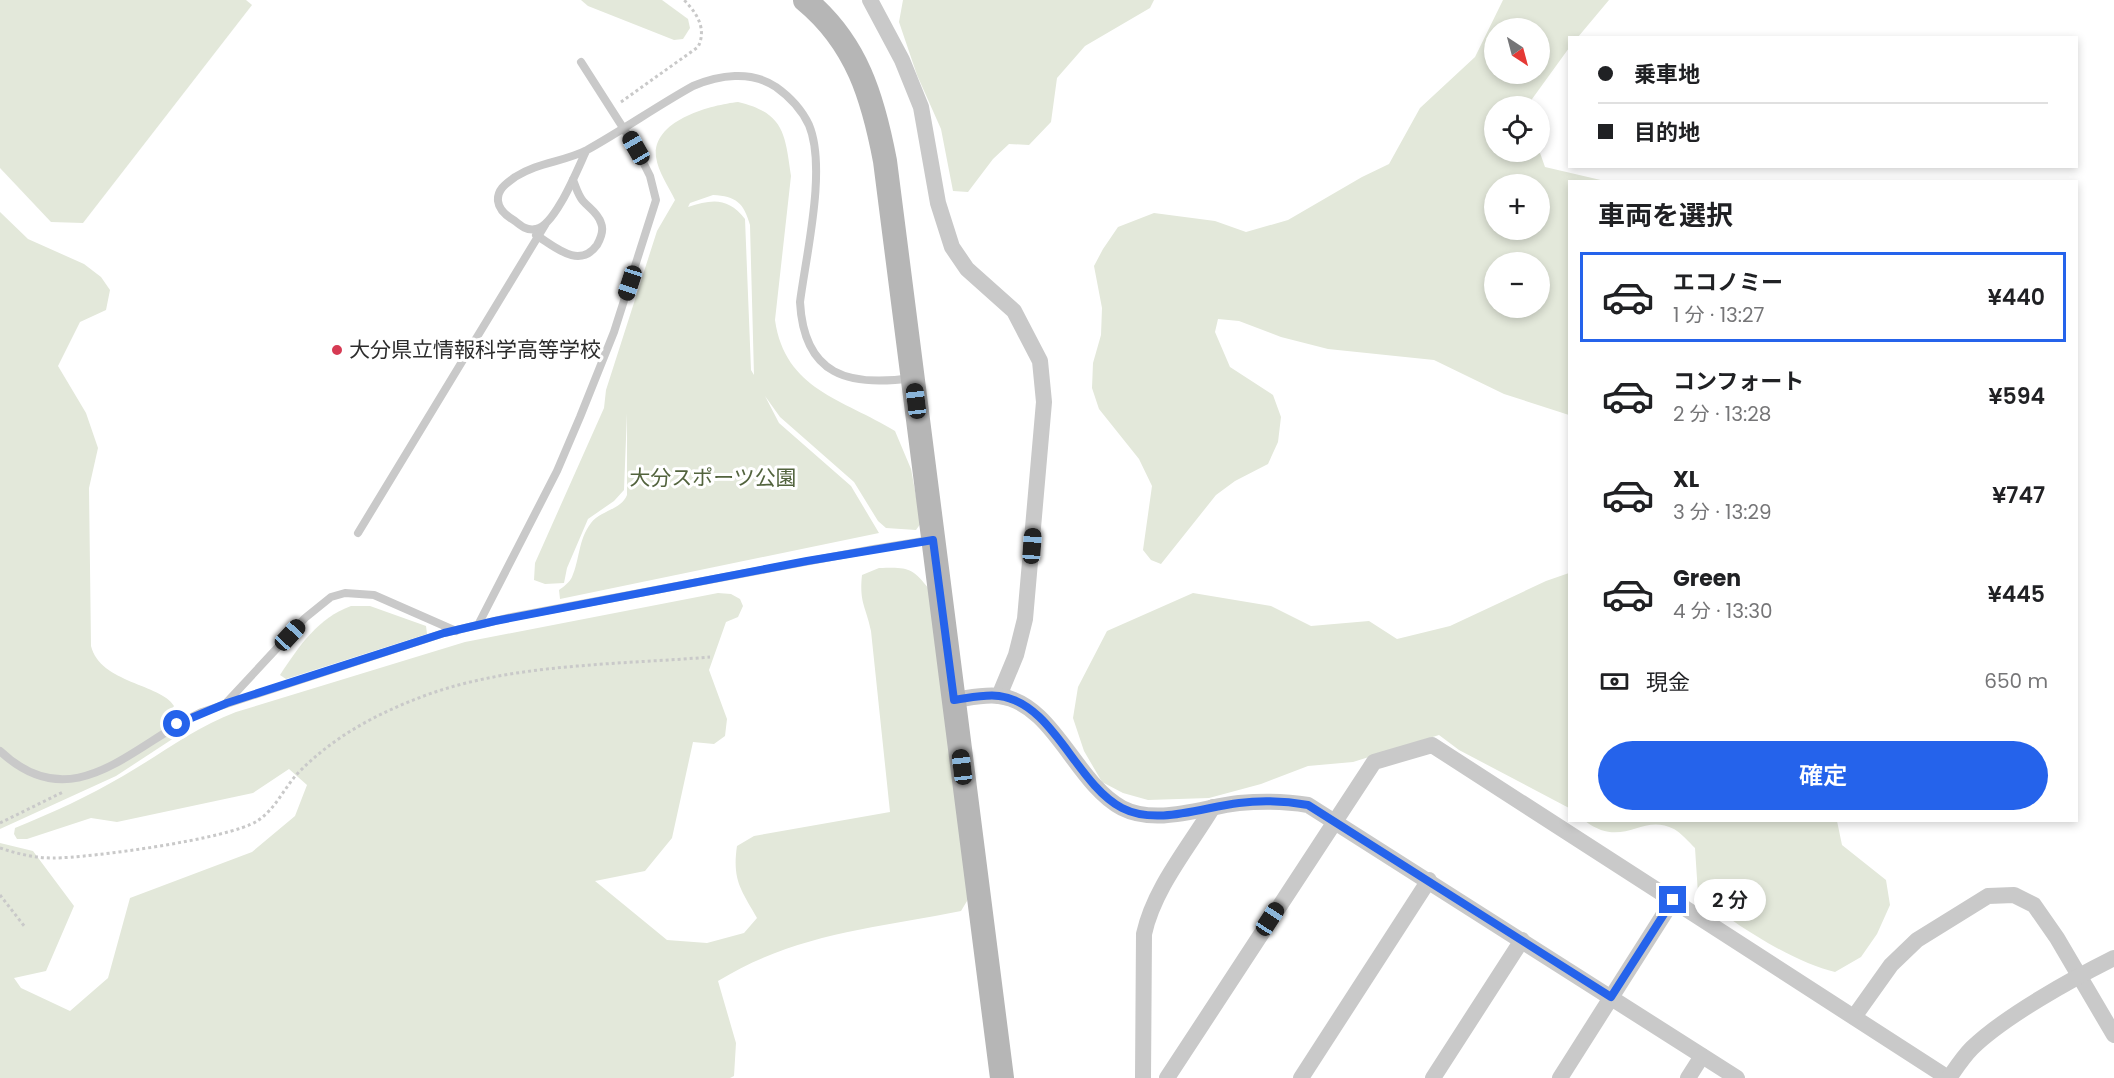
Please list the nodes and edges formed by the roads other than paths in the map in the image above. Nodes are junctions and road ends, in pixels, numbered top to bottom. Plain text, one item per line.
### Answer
1 (806, 0) edge
2 (870, 0) edge
3 (581, 62) dead end
4 (623, 127) junction
5 (586, 150) junction
6 (573, 180) junction
7 (545, 225) junction
8 (527, 229) junction
9 (538, 237) junction
10 (913, 378) junction
11 (358, 533) dead end
12 (933, 540) junction
13 (478, 625) junction
14 (456, 631) junction
15 (999, 696) junction
16 (954, 700) junction
17 (227, 703) junction
18 (0, 751) edge
19 (1214, 807) junction
20 (1334, 819) junction
21 (1429, 880) junction
22 (1673, 900) junction
23 (1522, 940) junction
24 (2114, 958) edge
25 (2079, 975) junction
26 (1611, 997) junction
27 (1854, 1017) junction
28 (2114, 1035) edge
29 (1702, 1056) junction
30 (1002, 1078) edge
31 (1143, 1078) edge
32 (1167, 1078) edge
33 (1301, 1078) edge
34 (1433, 1078) edge
35 (1560, 1078) edge
36 (1688, 1078) edge
37 (1737, 1078) edge
38 (1949, 1078) edge

1 - 10 street
2 - 15 street
3 - 4 lane
4 - 5 lane
4 - 10 lane
4 - 13 lane
5 - 6 lane
5 - 8 lane
6 - 7 lane
6 - 9 lane
7 - 8 lane
7 - 9 lane
8 - 9 lane
9 - 11 lane
10 - 12 street
12 - 13 lane
12 - 16 street
13 - 14 lane
14 - 17 lane
14 - 17 lane
15 - 16 street
15 - 19 street
16 - 30 street
17 - 18 lane
19 - 20 street
19 - 31 street
20 - 21 street
20 - 22 street
20 - 32 street
21 - 23 street
21 - 33 street
22 - 26 street
22 - 27 street
23 - 26 street
23 - 34 street
24 - 25 street
25 - 27 street
25 - 28 street
25 - 38 street
26 - 29 street
26 - 35 street
27 - 38 street
29 - 36 street
29 - 37 street

